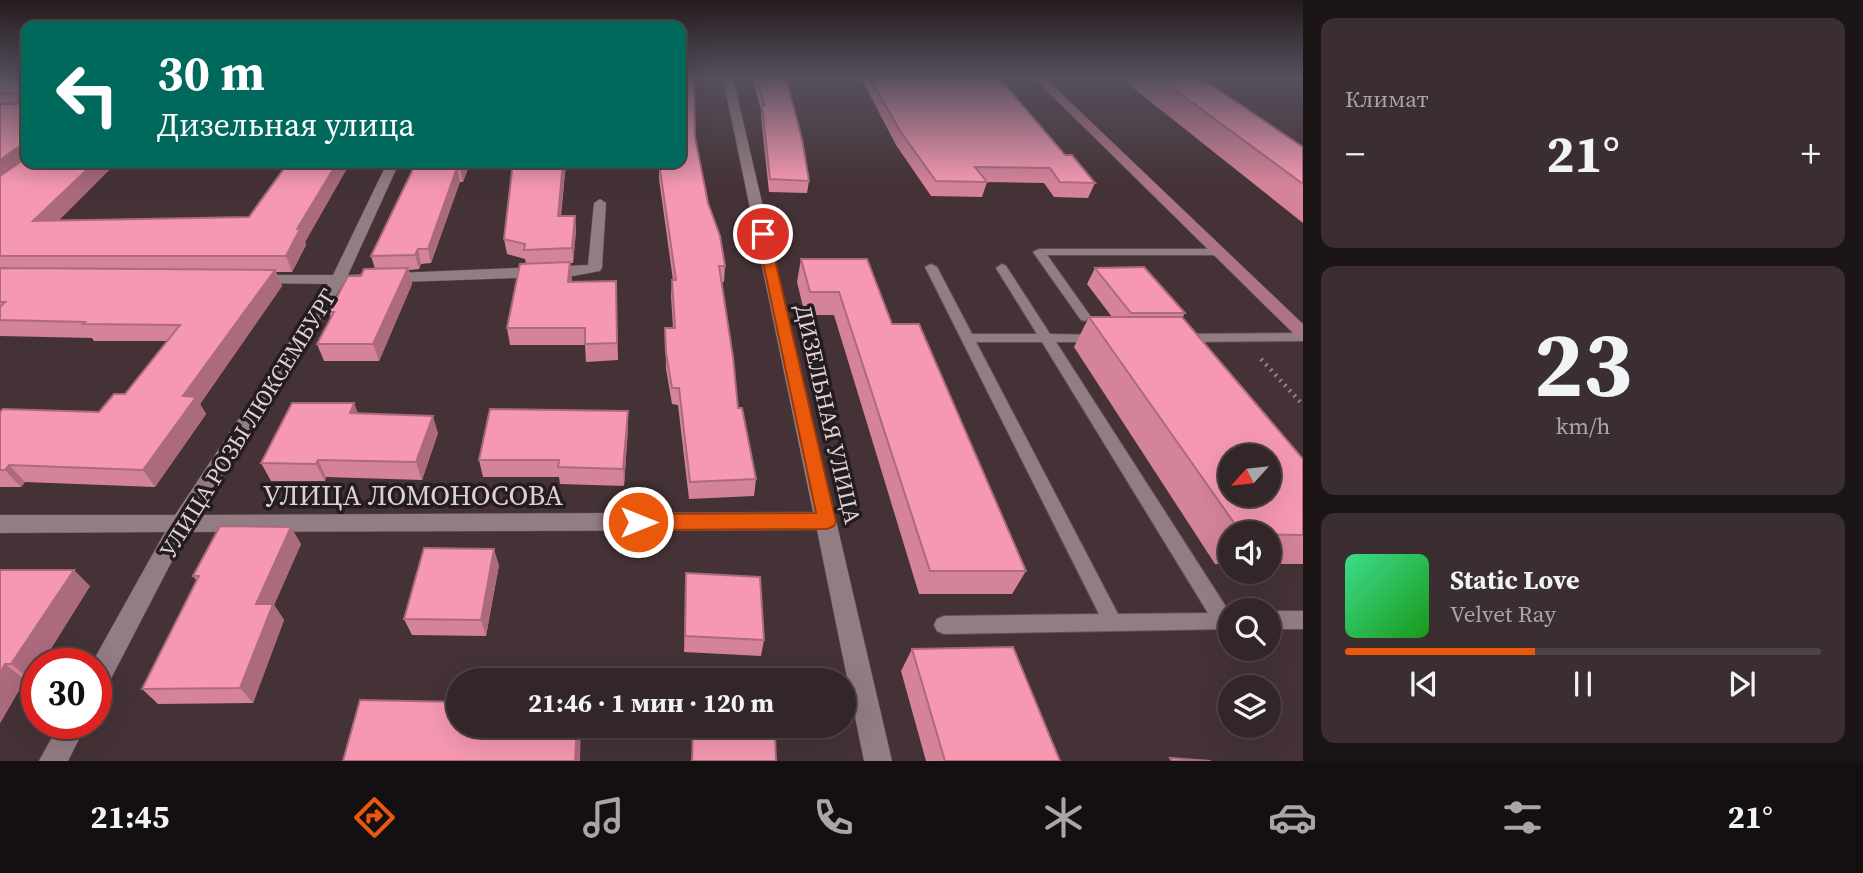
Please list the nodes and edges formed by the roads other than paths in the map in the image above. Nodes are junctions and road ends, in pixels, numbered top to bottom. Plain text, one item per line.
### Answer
1 (736, 114) edge
2 (1076, 114) edge
3 (391, 168) edge
4 (600, 203) dead end
5 (1219, 252) junction
6 (931, 267) dead end
7 (1002, 268) dead end
8 (243, 279) edge
9 (338, 280) junction
10 (1085, 317) dead end
11 (1303, 335) edge
12 (970, 338) junction
13 (1048, 338) junction
14 (1103, 338) edge
15 (1172, 338) edge
16 (827, 521) junction
17 (0, 524) edge
18 (180, 524) junction
19 (1218, 607) edge
20 (1281, 620) edge
21 (1303, 620) edge
22 (1218, 621) edge
23 (1113, 623) junction
24 (944, 625) dead end
25 (112, 651) edge
26 (65, 739) edge
27 (53, 761) edge
28 (878, 761) edge

1 - 16 street, ДИЗЕЛЬНАЯ УЛИЦА
2 - 5 main road
3 - 9 street, УЛИЦА РОЗЫ ЛЮКСЕМБУРГ
4 - 9 street
5 - 10 lane
5 - 11 main road
6 - 12 lane
7 - 13 lane
8 - 9 street
9 - 18 street, УЛИЦА РОЗЫ ЛЮКСЕМБУРГ
11 - 15 lane
12 - 13 lane
12 - 23 lane
13 - 14 lane
13 - 19 lane
16 - 18 street, УЛИЦА ЛОМОНОСОВА
16 - 28 street, ДИЗЕЛЬНАЯ УЛИЦА
17 - 18 street, УЛИЦА ЛОМОНОСОВА
18 - 25 street, УЛИЦА РОЗЫ ЛЮКСЕМБУРГ
20 - 21 lane
22 - 23 lane
23 - 24 lane
26 - 27 street

